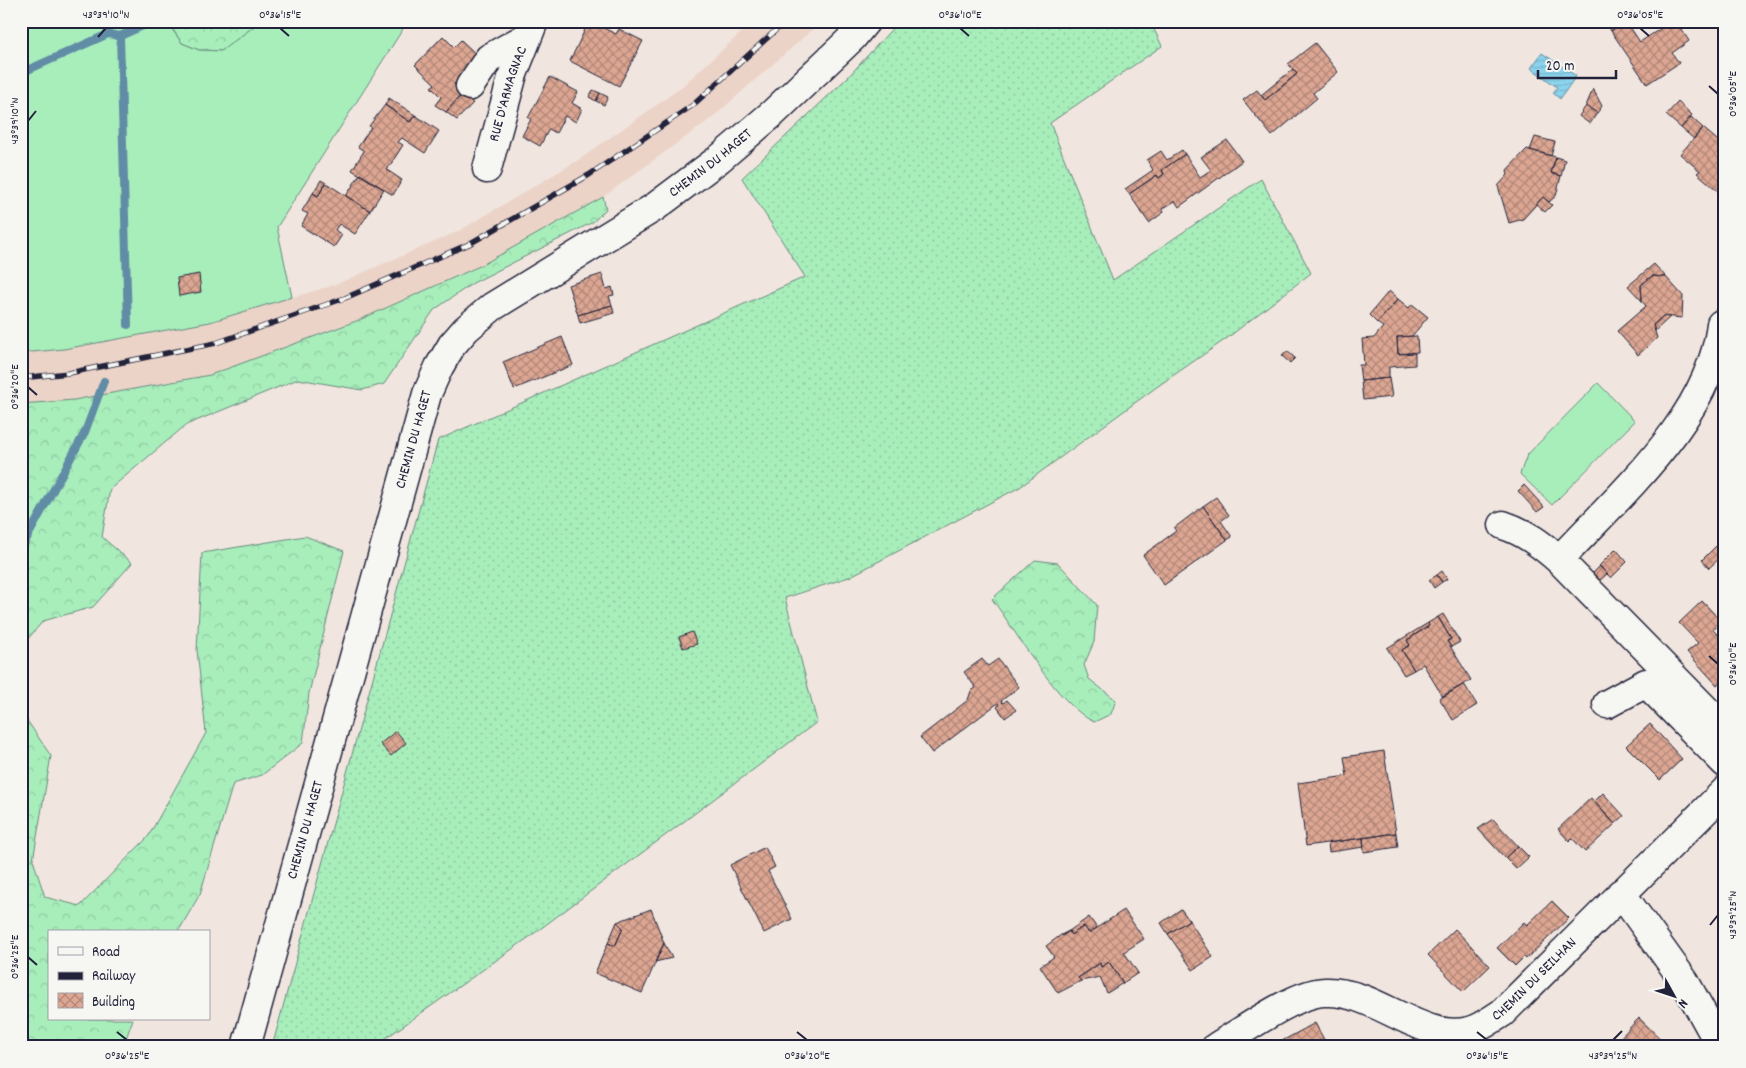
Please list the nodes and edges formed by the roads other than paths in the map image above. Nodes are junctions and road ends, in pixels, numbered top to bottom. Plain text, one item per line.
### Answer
1 (866, 21) edge
2 (531, 29) edge
3 (470, 86) dead end
4 (487, 169) dead end
5 (1721, 324) dead end
6 (1503, 525) dead end
7 (1559, 560) junction
8 (1607, 704) dead end
9 (1725, 729) edge
10 (1725, 763) edge
11 (1725, 791) edge
12 (1622, 893) junction
13 (246, 1047) edge
14 (1216, 1047) edge
15 (1721, 1047) edge

1 - 13 street, CHEMIN DU HAGET
2 - 3 street
2 - 4 street, RUE D'ARMAGNAC
5 - 7 street
6 - 7 street
7 - 9 street
8 - 10 street
11 - 12 street, CHEMIN DU SEILHAN
12 - 14 street, CHEMIN DU SEILHAN
12 - 15 street

